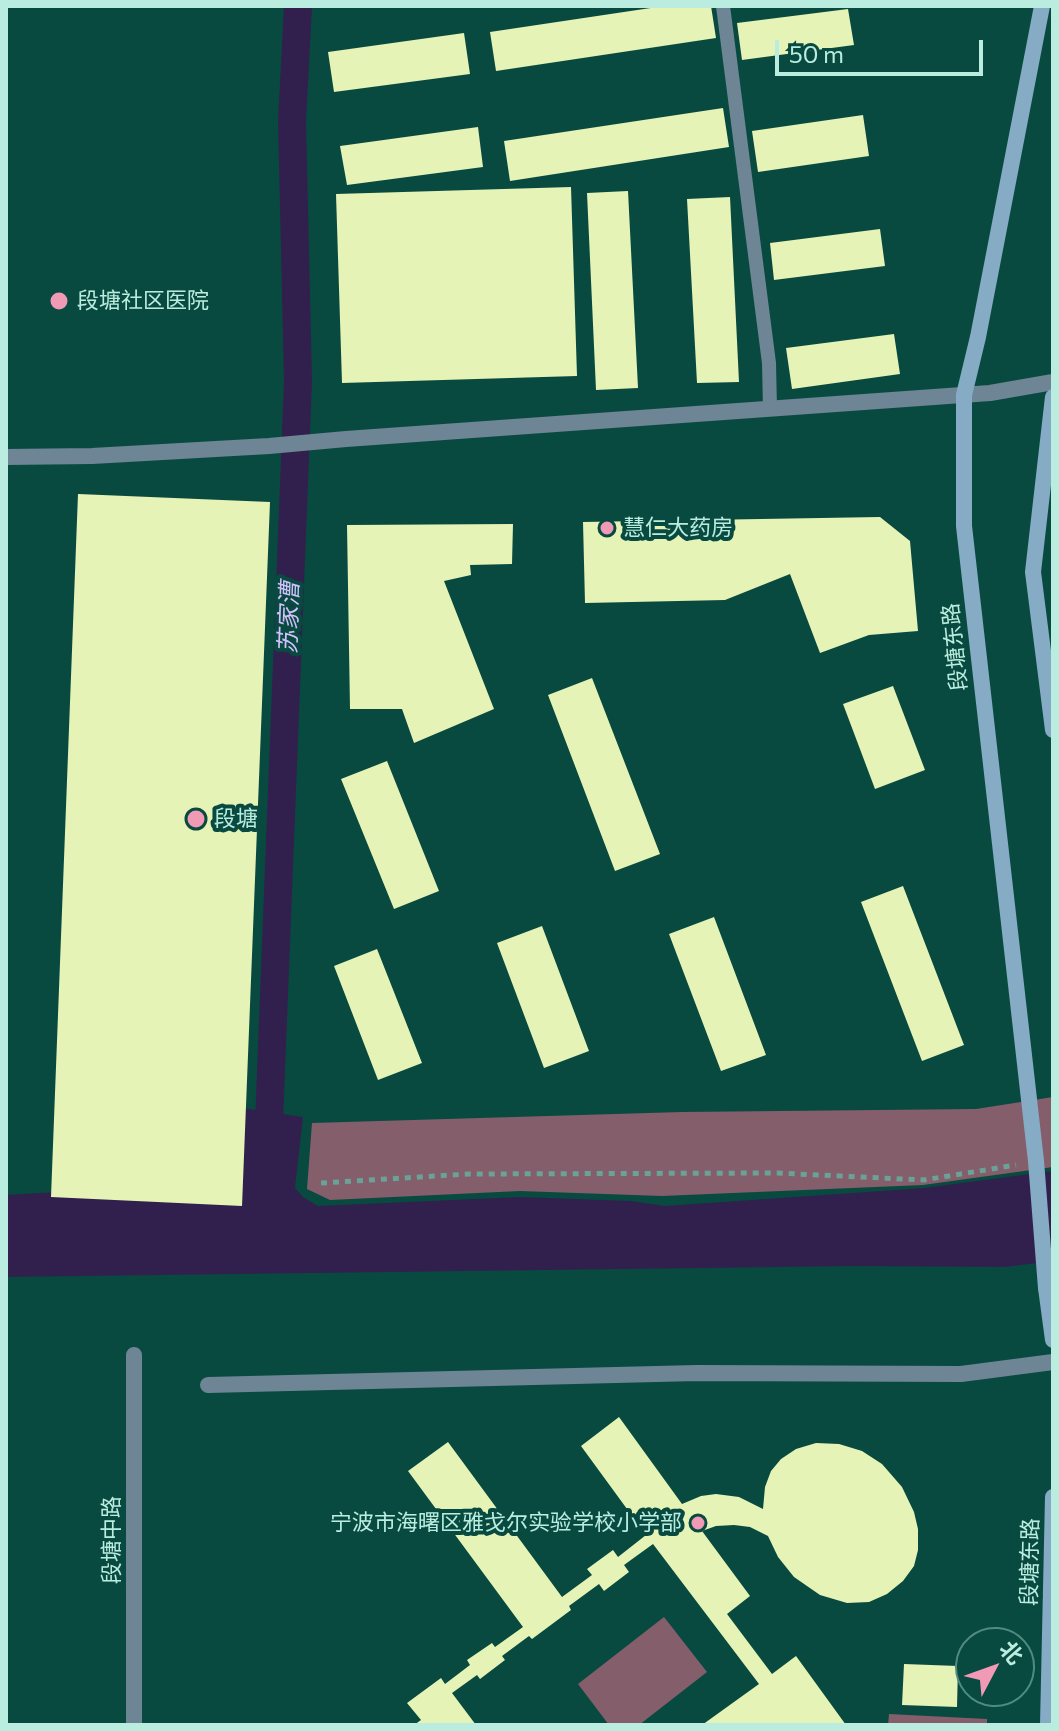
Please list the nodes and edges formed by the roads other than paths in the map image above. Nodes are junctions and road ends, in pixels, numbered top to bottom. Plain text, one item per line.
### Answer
1 (723, 6) edge
2 (1042, 6) edge
3 (1053, 382) edge
4 (964, 395) junction
5 (1053, 397) edge
6 (770, 409) junction
7 (6, 457) edge
8 (1053, 730) edge
9 (1053, 1340) edge
10 (134, 1355) dead end
11 (1053, 1362) edge
12 (208, 1385) dead end
13 (1053, 1497) edge
14 (134, 1725) edge
15 (1048, 1725) edge

1 - 6 lane
2 - 4 main road, 段塘东路
3 - 4 street
4 - 6 street
4 - 9 main road, 段塘东路, bridge
5 - 8 main road
6 - 7 street
10 - 14 street, 段塘中路
11 - 12 street
13 - 15 main road, 段塘东路

